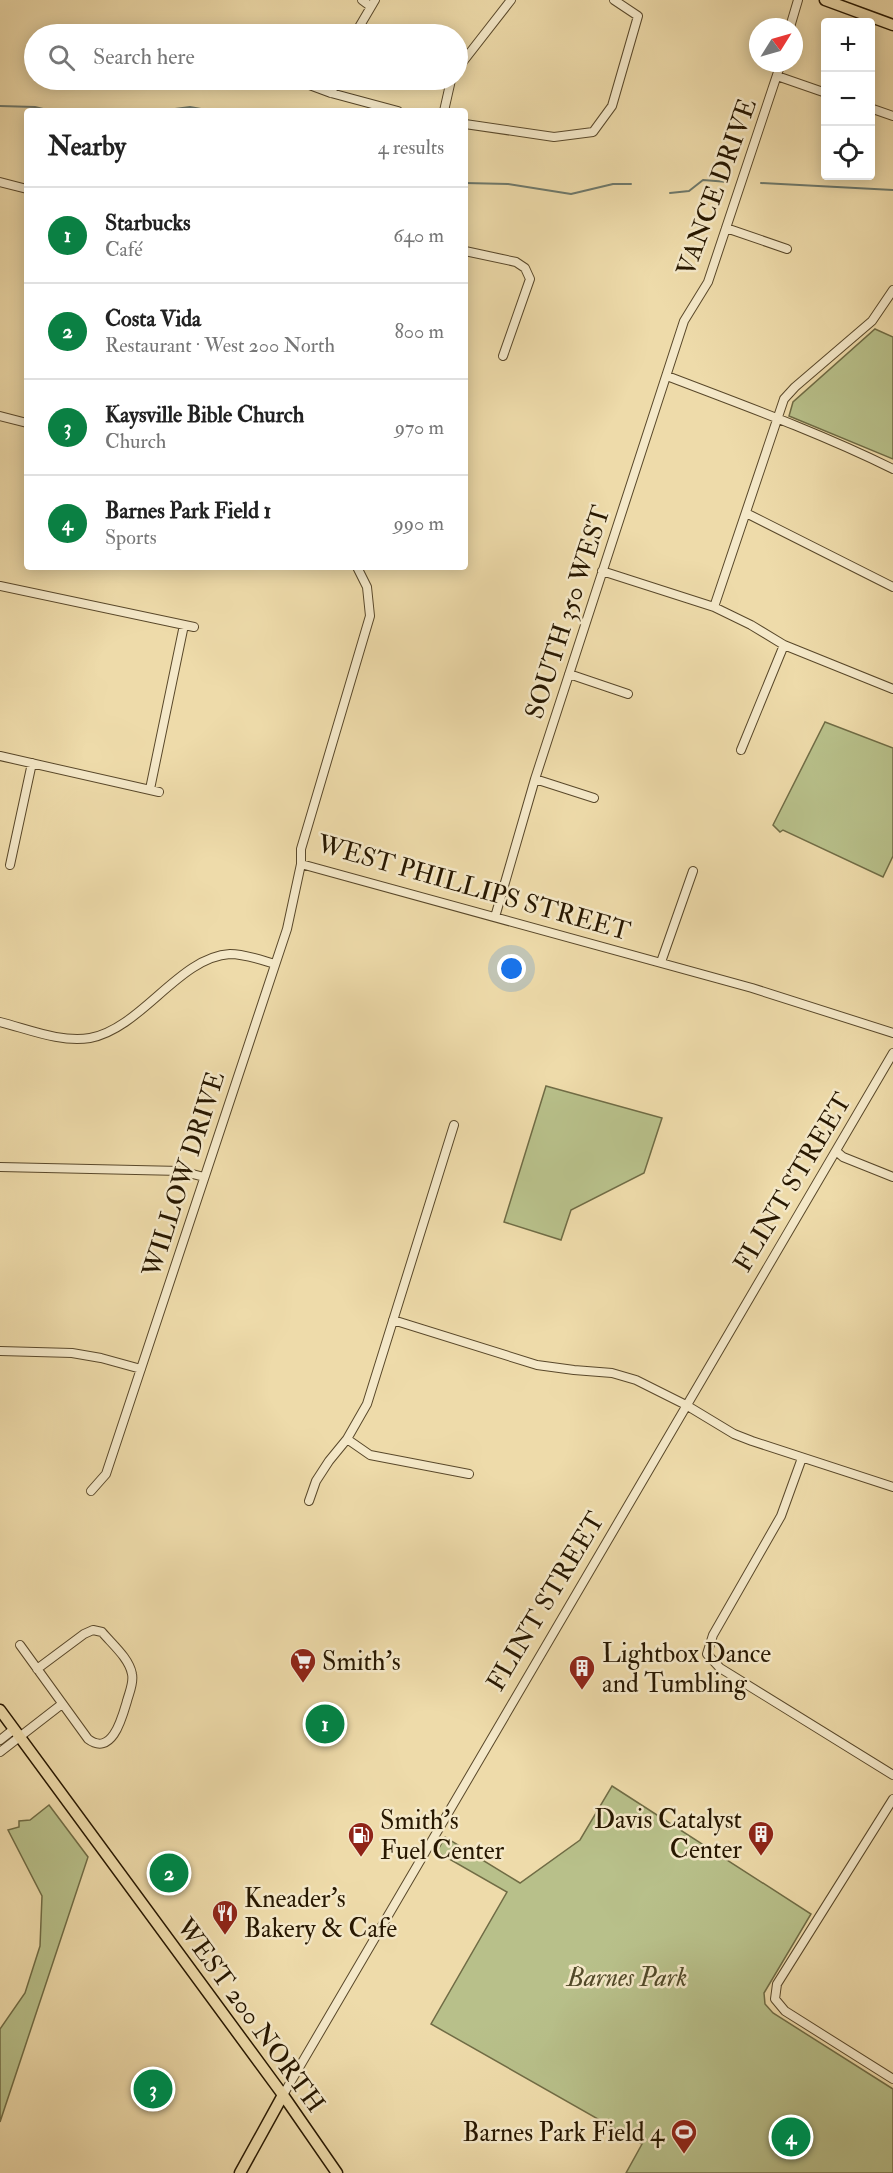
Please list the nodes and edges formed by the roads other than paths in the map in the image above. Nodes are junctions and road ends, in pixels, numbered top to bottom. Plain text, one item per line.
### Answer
1 (362, 0) edge
2 (511, 0) edge
3 (614, 0) edge
4 (798, 0) edge
5 (825, 0) edge
6 (373, 3) edge
7 (793, 18) edge
8 (361, 24) edge
9 (893, 25) edge
10 (468, 55) edge
11 (778, 72) edge
12 (777, 76) junction
13 (323, 90) edge
14 (332, 90) edge
15 (449, 90) edge
16 (821, 92) edge
17 (331, 93) junction
18 (387, 108) edge
19 (445, 108) edge
20 (875, 110) edge
21 (893, 116) edge
22 (468, 124) edge
23 (0, 182) edge
24 (24, 188) edge
25 (726, 228) junction
26 (787, 249) dead end
27 (468, 252) edge
28 (893, 290) edge
29 (684, 321) joint
30 (503, 356) dead end
31 (667, 376) junction
32 (0, 416) edge
33 (777, 418) junction
34 (24, 422) edge
35 (893, 469) edge
36 (746, 513) junction
37 (358, 570) edge
38 (602, 571) junction
39 (0, 586) edge
40 (893, 587) edge
41 (714, 607) junction
42 (184, 625) junction
43 (194, 627) dead end
44 (784, 645) junction
45 (569, 674) junction
46 (893, 689) edge
47 (628, 694) dead end
48 (741, 750) dead end
49 (0, 756) edge
50 (32, 763) junction
51 (535, 779) junction
52 (150, 789) junction
53 (159, 792) dead end
54 (594, 798) dead end
55 (301, 864) junction
56 (10, 865) dead end
57 (693, 871) dead end
58 (495, 917) junction
59 (662, 962) junction
60 (275, 964) junction
61 (0, 1022) edge
62 (893, 1033) edge
63 (893, 1053) edge
64 (454, 1125) dead end
65 (836, 1151) junction
66 (0, 1167) edge
67 (204, 1177) junction
68 (893, 1177) edge
69 (393, 1320) junction
70 (0, 1351) edge
71 (141, 1369) junction
72 (686, 1405) junction
73 (347, 1439) junction
74 (802, 1458) junction
75 (470, 1474) dead end
76 (893, 1487) edge
77 (91, 1491) dead end
78 (309, 1502) dead end
79 (20, 1645) dead end
80 (37, 1669) junction
81 (62, 1704) junction
82 (0, 1710) edge
83 (14, 1729) junction
84 (21, 1738) junction
85 (0, 1740) edge
86 (0, 1752) edge
87 (893, 1775) edge
88 (893, 1799) edge
89 (893, 2079) edge
90 (283, 2095) junction
91 (240, 2173) edge
92 (337, 2173) edge

1 - 6 street
2 - 10 street
3 - 22 street
4 - 7 street
5 - 9 main road
6 - 8 street
11 - 12 street, VANCE DRIVE
12 - 16 street
12 - 25 street, VANCE DRIVE
13 - 17 street
14 - 17 street
15 - 19 street
17 - 18 street
20 - 21 street
23 - 24 street
25 - 26 street
25 - 29 street, VANCE DRIVE
27 - 30 street
28 - 33 street
29 - 31 street, SOUTH 350 WEST
31 - 33 street
31 - 38 street, SOUTH 350 WEST
32 - 34 street
33 - 35 street
33 - 36 street
36 - 40 street
36 - 41 street
37 - 55 street, WEST PHILLIPS STREET
38 - 41 street
38 - 45 street, SOUTH 350 WEST
39 - 42 street
41 - 44 street
42 - 43 street
42 - 52 street
44 - 46 street
44 - 48 street
45 - 47 street
45 - 51 street, SOUTH 350 WEST
49 - 50 street
50 - 52 street
50 - 56 street
51 - 54 street
51 - 58 street, SOUTH 350 WEST
52 - 53 street
55 - 58 street, WEST PHILLIPS STREET
55 - 60 street, WILLOW DRIVE
57 - 59 street
58 - 59 street, WEST PHILLIPS STREET
59 - 62 street, WEST PHILLIPS STREET
60 - 61 street
60 - 67 street, WILLOW DRIVE
63 - 65 street, FLINT STREET
64 - 69 street
65 - 68 street
65 - 72 street, FLINT STREET
66 - 67 street
67 - 71 street, WILLOW DRIVE
69 - 72 street
69 - 73 street
70 - 71 street
71 - 77 street, WILLOW DRIVE
72 - 74 street
72 - 90 street, FLINT STREET
73 - 75 street
73 - 78 street
74 - 76 street
74 - 87 street
79 - 80 street
80 - 81 street
80 - 81 street
81 - 84 street
82 - 83 main road, WEST 200 NORTH
83 - 84 main road, WEST 200 NORTH
83 - 85 street
84 - 86 street
84 - 90 main road, WEST 200 NORTH
88 - 89 street
90 - 91 main road, FLINT STREET
90 - 92 main road, WEST 200 NORTH

